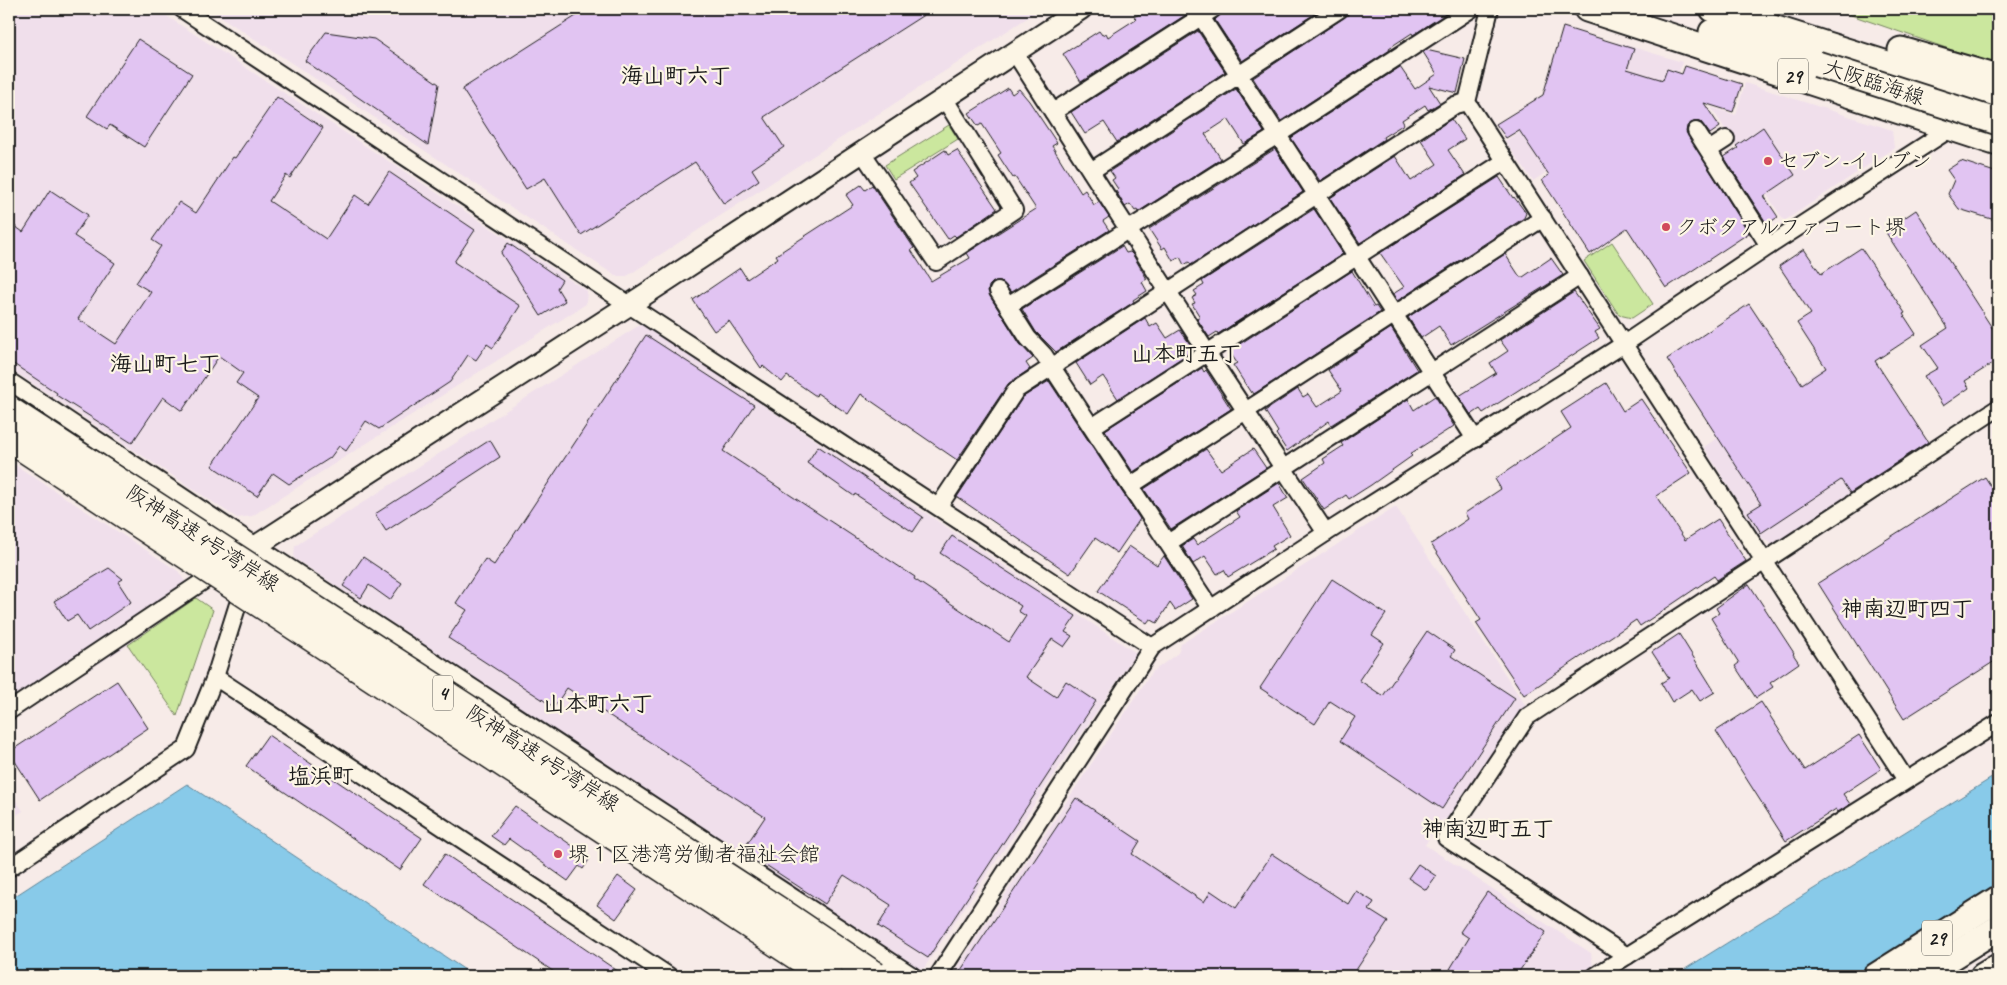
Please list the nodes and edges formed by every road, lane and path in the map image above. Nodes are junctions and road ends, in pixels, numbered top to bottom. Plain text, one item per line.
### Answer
1 (182, 9) edge
2 (1081, 9) edge
3 (1340, 9) edge
4 (1471, 9) edge
5 (1490, 9) edge
6 (1587, 9) edge
7 (1635, 9) edge
8 (1713, 9) edge
9 (1768, 9) edge
10 (1204, 11) edge
11 (1015, 53) junction
12 (1821, 54) junction
13 (1240, 75) junction
14 (1998, 78) edge
15 (944, 98) junction
16 (1998, 98) edge
17 (1467, 102) junction
18 (1998, 103) edge
19 (1054, 112) junction
20 (1998, 122) edge
21 (1950, 128) junction
22 (1696, 131) dead end
23 (1279, 134) junction
24 (1726, 139) dead end
25 (1998, 143) edge
26 (1709, 150) junction
27 (862, 152) junction
28 (1505, 161) junction
29 (1091, 171) junction
30 (1318, 195) junction
31 (1543, 218) junction
32 (1129, 230) junction
33 (1769, 246) junction
34 (1357, 257) junction
35 (1580, 276) junction
36 (998, 291) dead end
37 (1169, 292) junction
38 (629, 305) junction
39 (1008, 306) junction
40 (1394, 314) junction
41 (1624, 344) junction
42 (1208, 354) junction
43 (1052, 367) junction
44 (1432, 373) junction
45 (9, 382) edge
46 (1998, 408) edge
47 (9, 411) edge
48 (1246, 412) junction
49 (1092, 427) junction
50 (9, 438) edge
51 (1475, 439) junction
52 (1282, 469) junction
53 (1130, 486) junction
54 (939, 506) junction
55 (1326, 533) junction
56 (1168, 543) junction
57 (256, 546) junction
58 (1765, 561) junction
59 (1211, 609) junction
60 (1152, 647) junction
61 (215, 677) junction
62 (9, 711) edge
63 (1998, 724) edge
64 (1906, 780) junction
65 (9, 868) edge
66 (1998, 899) edge
67 (1998, 928) edge
68 (1998, 941) edge
69 (1628, 956) junction
70 (1998, 967) edge
71 (669, 976) edge
72 (828, 976) edge
73 (875, 976) edge
74 (913, 976) edge
75 (938, 976) edge
76 (1595, 976) edge
77 (1876, 976) edge
78 (1921, 976) edge
79 (1944, 976) edge
80 (1983, 976) edge

1 - 38 street
2 - 11 street
3 - 13 street
4 - 23 street
5 - 17 street
6 - 21 main road, 29
7 - 12 main road, 大阪臨海線 / 29
8 - 12 main road, 大阪臨海線 / 29
9 - 14 main road
10 - 13 street
10 - 19 street
11 - 15 street
11 - 19 street
12 - 16 main road, 大阪臨海線 / 29
12 - 20 main road, 大阪臨海線 / 29, bridge
13 - 23 street
13 - 29 street
15 - 27 street
15 - 27 street
17 - 28 street
17 - 30 street
18 - 21 street
19 - 29 street
21 - 25 main road, 29
21 - 33 street
22 - 26 street
23 - 30 street
23 - 32 street
24 - 26 street
26 - 33 street
27 - 38 street
28 - 31 street
28 - 34 street
29 - 32 street
30 - 34 street
30 - 37 street
31 - 35 street
31 - 40 street
32 - 37 street
32 - 39 street
33 - 41 street
34 - 40 street
34 - 42 street
35 - 41 street
35 - 44 street
36 - 39 street
37 - 42 street
37 - 43 street
38 - 54 street
38 - 57 street
39 - 43 street
40 - 44 street
40 - 48 street
41 - 51 street
41 - 58 street
42 - 48 street
42 - 49 street
43 - 49 street
43 - 54 street
44 - 51 street
44 - 52 street
45 - 57 street
46 - 58 street
47 - 73 highway, 阪神高速4号湾岸線 / 4, bridge
48 - 52 street
48 - 53 street
49 - 53 street
50 - 72 highway, 阪神高速4号湾岸線 / 4, bridge
51 - 55 street
52 - 55 street
52 - 56 street
53 - 56 street
54 - 60 street
55 - 59 street
56 - 59 street
57 - 61 street
57 - 62 street
57 - 74 street
58 - 64 street
58 - 69 street
59 - 60 street
60 - 75 street
61 - 65 street
61 - 71 street
63 - 64 street
64 - 69 street
66 - 77 main road, 29
67 - 78 main road, 29
68 - 79 main road
69 - 76 street
70 - 80 main road

